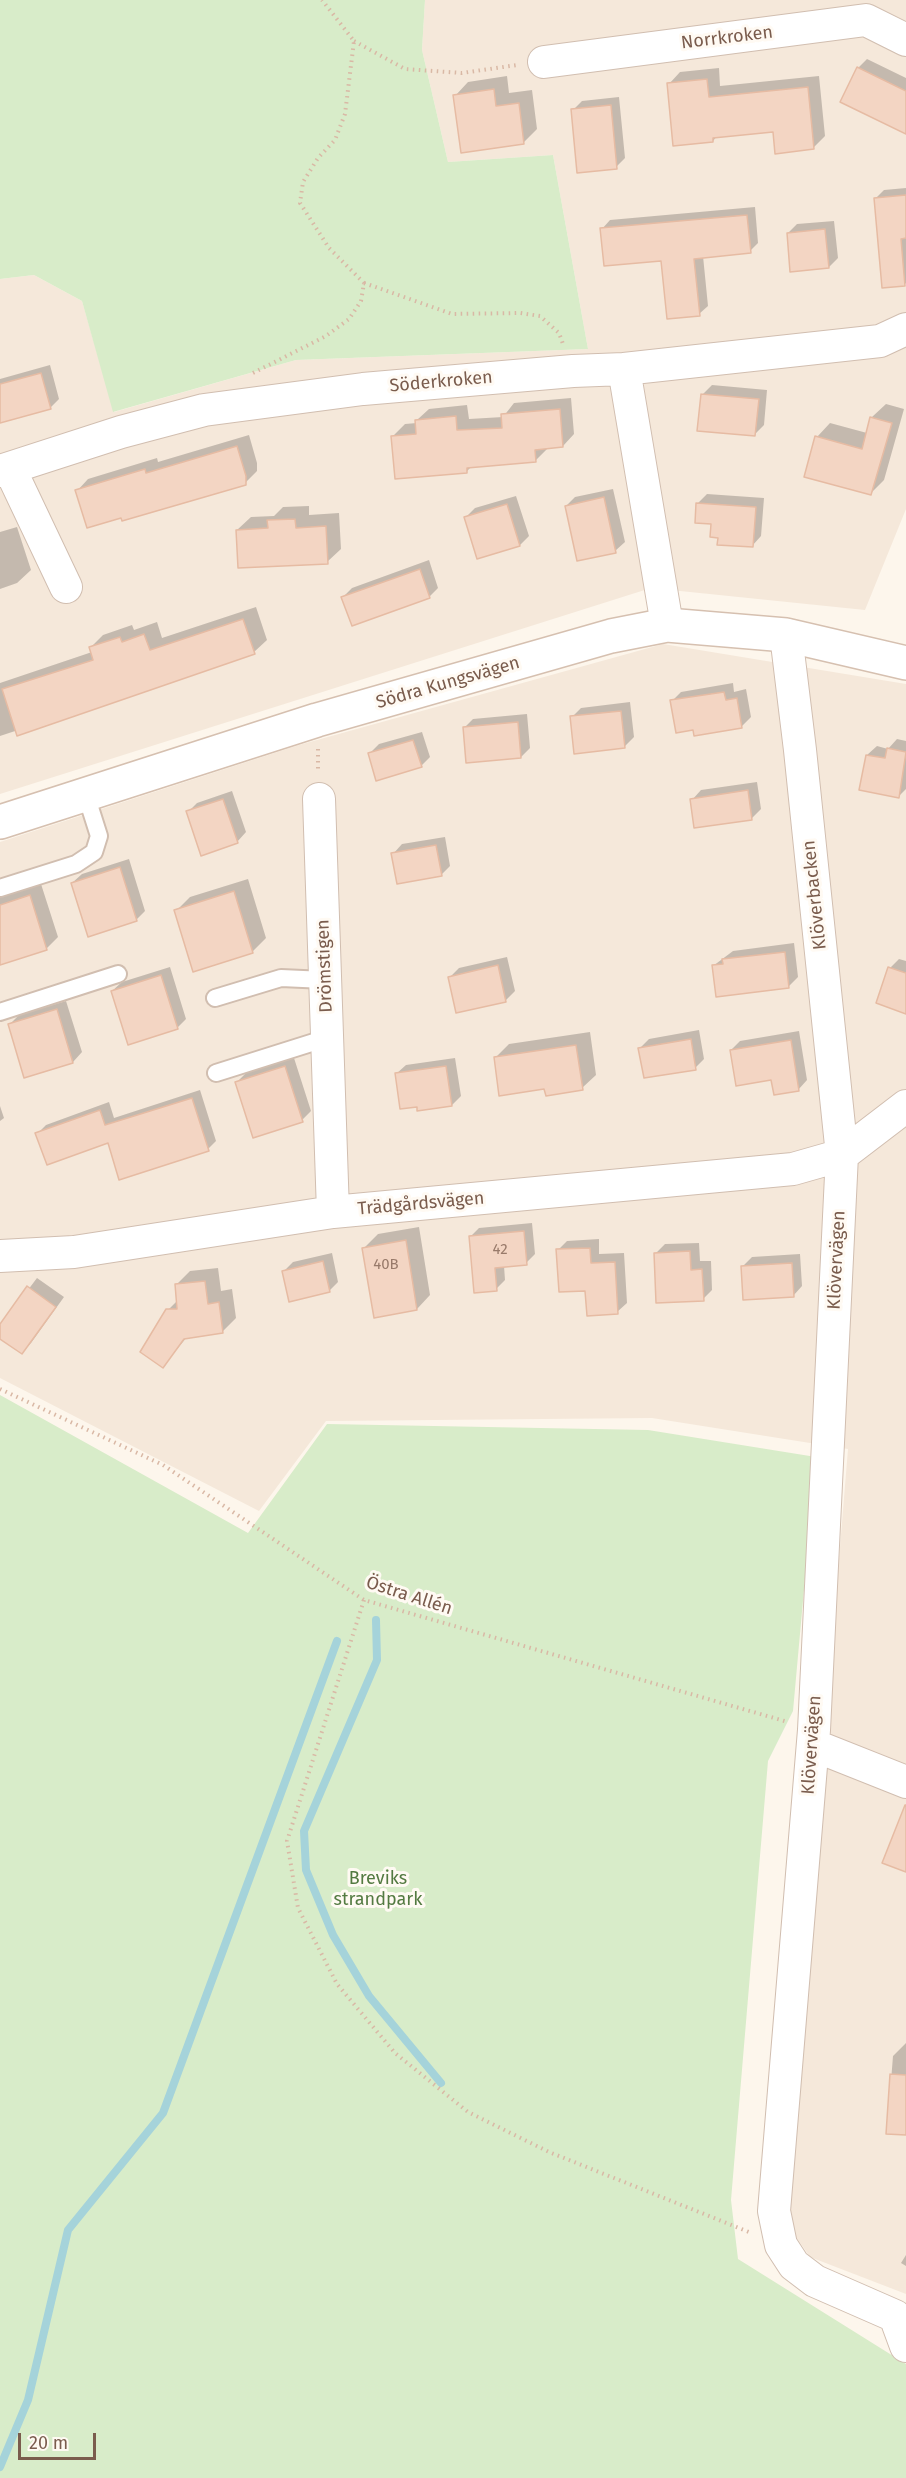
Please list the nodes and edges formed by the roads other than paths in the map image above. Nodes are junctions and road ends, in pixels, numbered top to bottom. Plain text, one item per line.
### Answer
1 (906, 40) edge
2 (544, 62) road end
3 (906, 329) edge
4 (624, 369) junction
5 (5, 470) edge
6 (66, 587) dead end
7 (667, 625) junction
8 (786, 635) junction
9 (906, 663) edge
10 (86, 795) junction
11 (319, 799) road end
12 (0, 822) edge
13 (0, 888) edge
14 (118, 975) dead end
15 (325, 980) junction
16 (215, 998) dead end
17 (0, 1012) edge
18 (327, 1038) junction
19 (216, 1073) dead end
20 (906, 1106) edge
21 (842, 1155) junction
22 (333, 1212) junction
23 (0, 1256) edge
24 (814, 1737) junction
25 (906, 1782) edge
26 (906, 2346) edge

1 - 2 street, Norrkroken
3 - 4 street
4 - 5 street, Söderkroken
4 - 7 street
5 - 6 street, Söderkroken
7 - 8 street, Södra Kungsvägen
7 - 10 street, Södra Kungsvägen
8 - 9 street, Södra Kungsvägen
8 - 21 street, Klöverbacken
10 - 12 street, Södra Kungsvägen
10 - 13 lane
11 - 15 street, Drömstigen
14 - 17 lane
15 - 16 lane
15 - 18 street, Drömstigen
18 - 19 lane
18 - 22 street, Drömstigen
20 - 21 street
21 - 22 street, Trädgårdsvägen
21 - 24 street, Klövervägen
22 - 23 street, Trädgårdsvägen
24 - 25 street
24 - 26 street, Klövervägen

